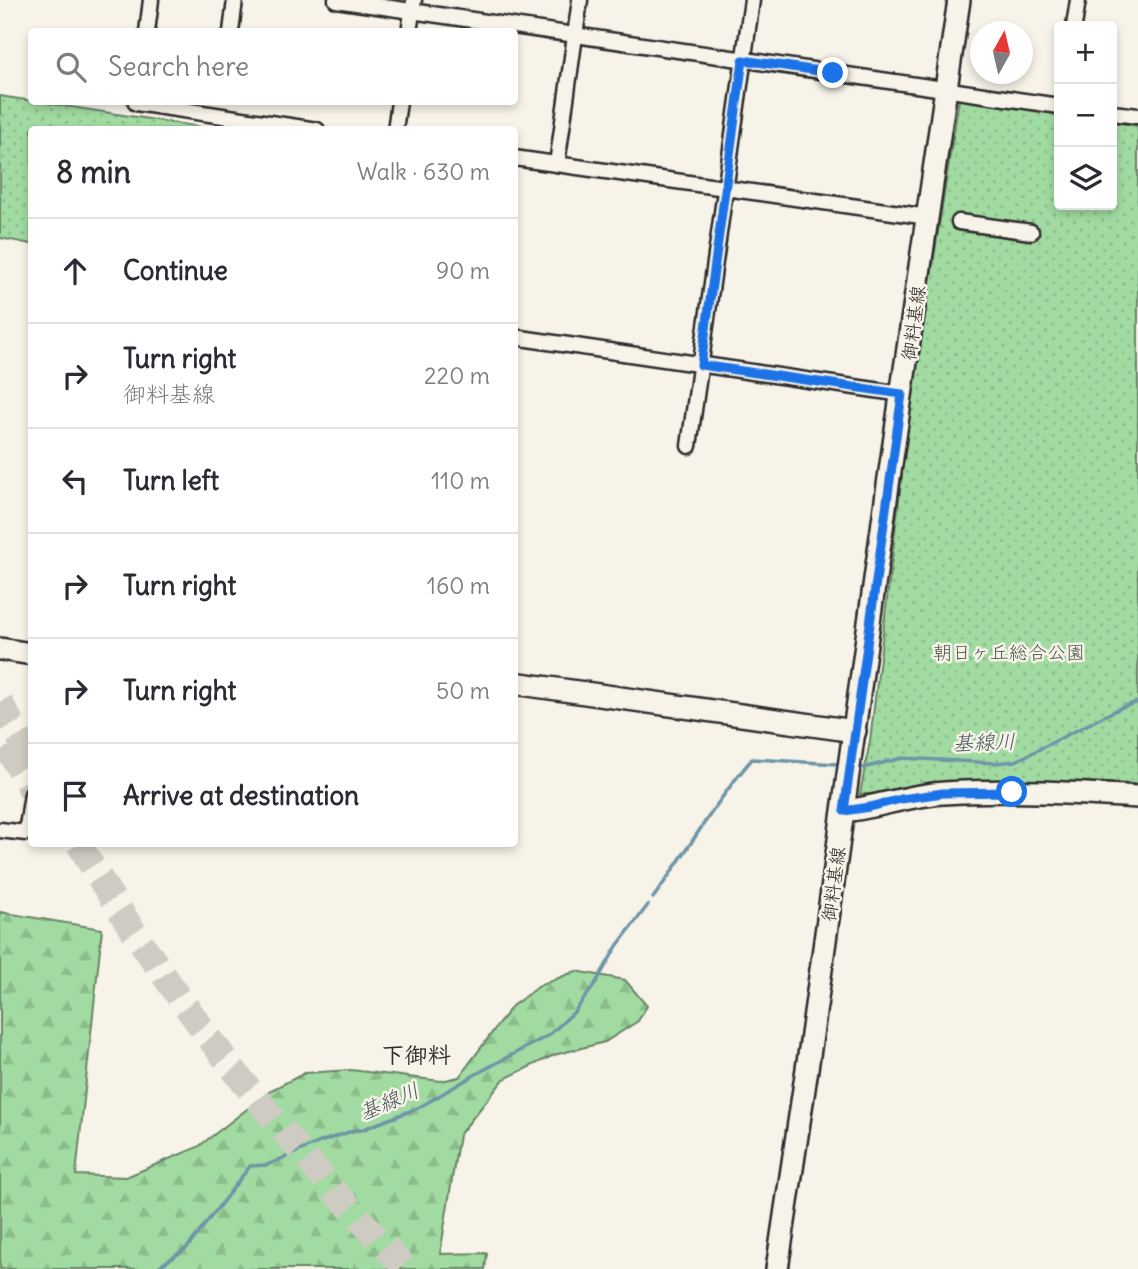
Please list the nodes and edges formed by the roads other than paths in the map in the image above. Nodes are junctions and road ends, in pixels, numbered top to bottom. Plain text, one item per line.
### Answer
1 (151, 0) edge
2 (235, 0) edge
3 (336, 0) edge
4 (580, 0) edge
5 (752, 0) edge
6 (959, 0) edge
7 (1078, 0) edge
8 (413, 5) edge
9 (1075, 21) edge
10 (148, 28) edge
11 (232, 28) edge
12 (410, 28) edge
13 (575, 35) junction
14 (743, 60) junction
15 (946, 89) junction
16 (170, 105) edge
17 (399, 105) edge
18 (1054, 105) edge
19 (220, 108) edge
20 (1117, 114) edge
21 (1138, 117) edge
22 (301, 126) edge
23 (396, 126) edge
24 (518, 159) edge
25 (556, 164) junction
26 (726, 188) junction
27 (928, 217) junction
28 (959, 222) dead end
29 (1031, 232) dead end
30 (518, 338) edge
31 (701, 365) junction
32 (902, 394) junction
33 (689, 446) dead end
34 (0, 649) edge
35 (28, 653) edge
36 (518, 684) edge
37 (855, 731) junction
38 (1138, 797) edge
39 (844, 811) junction
40 (28, 820) edge
41 (0, 830) edge
42 (777, 1269) edge

1 - 10 street
2 - 11 street
3 - 8 street
4 - 13 street
5 - 14 street
6 - 15 street, 御料基線
7 - 9 street
8 - 12 street
8 - 13 street
13 - 14 street
13 - 25 street
14 - 15 street
14 - 26 street
15 - 18 street
15 - 27 street, 御料基線
16 - 19 street
17 - 23 street
19 - 22 street
20 - 21 street
24 - 25 street
25 - 26 street
26 - 27 street
26 - 31 street
27 - 32 street, 御料基線
28 - 29 street
30 - 31 street
31 - 32 street
31 - 33 street
32 - 37 street, 御料基線
34 - 35 street
36 - 37 street
37 - 39 street, 御料基線
38 - 39 street
39 - 42 street, 御料基線
40 - 41 street

